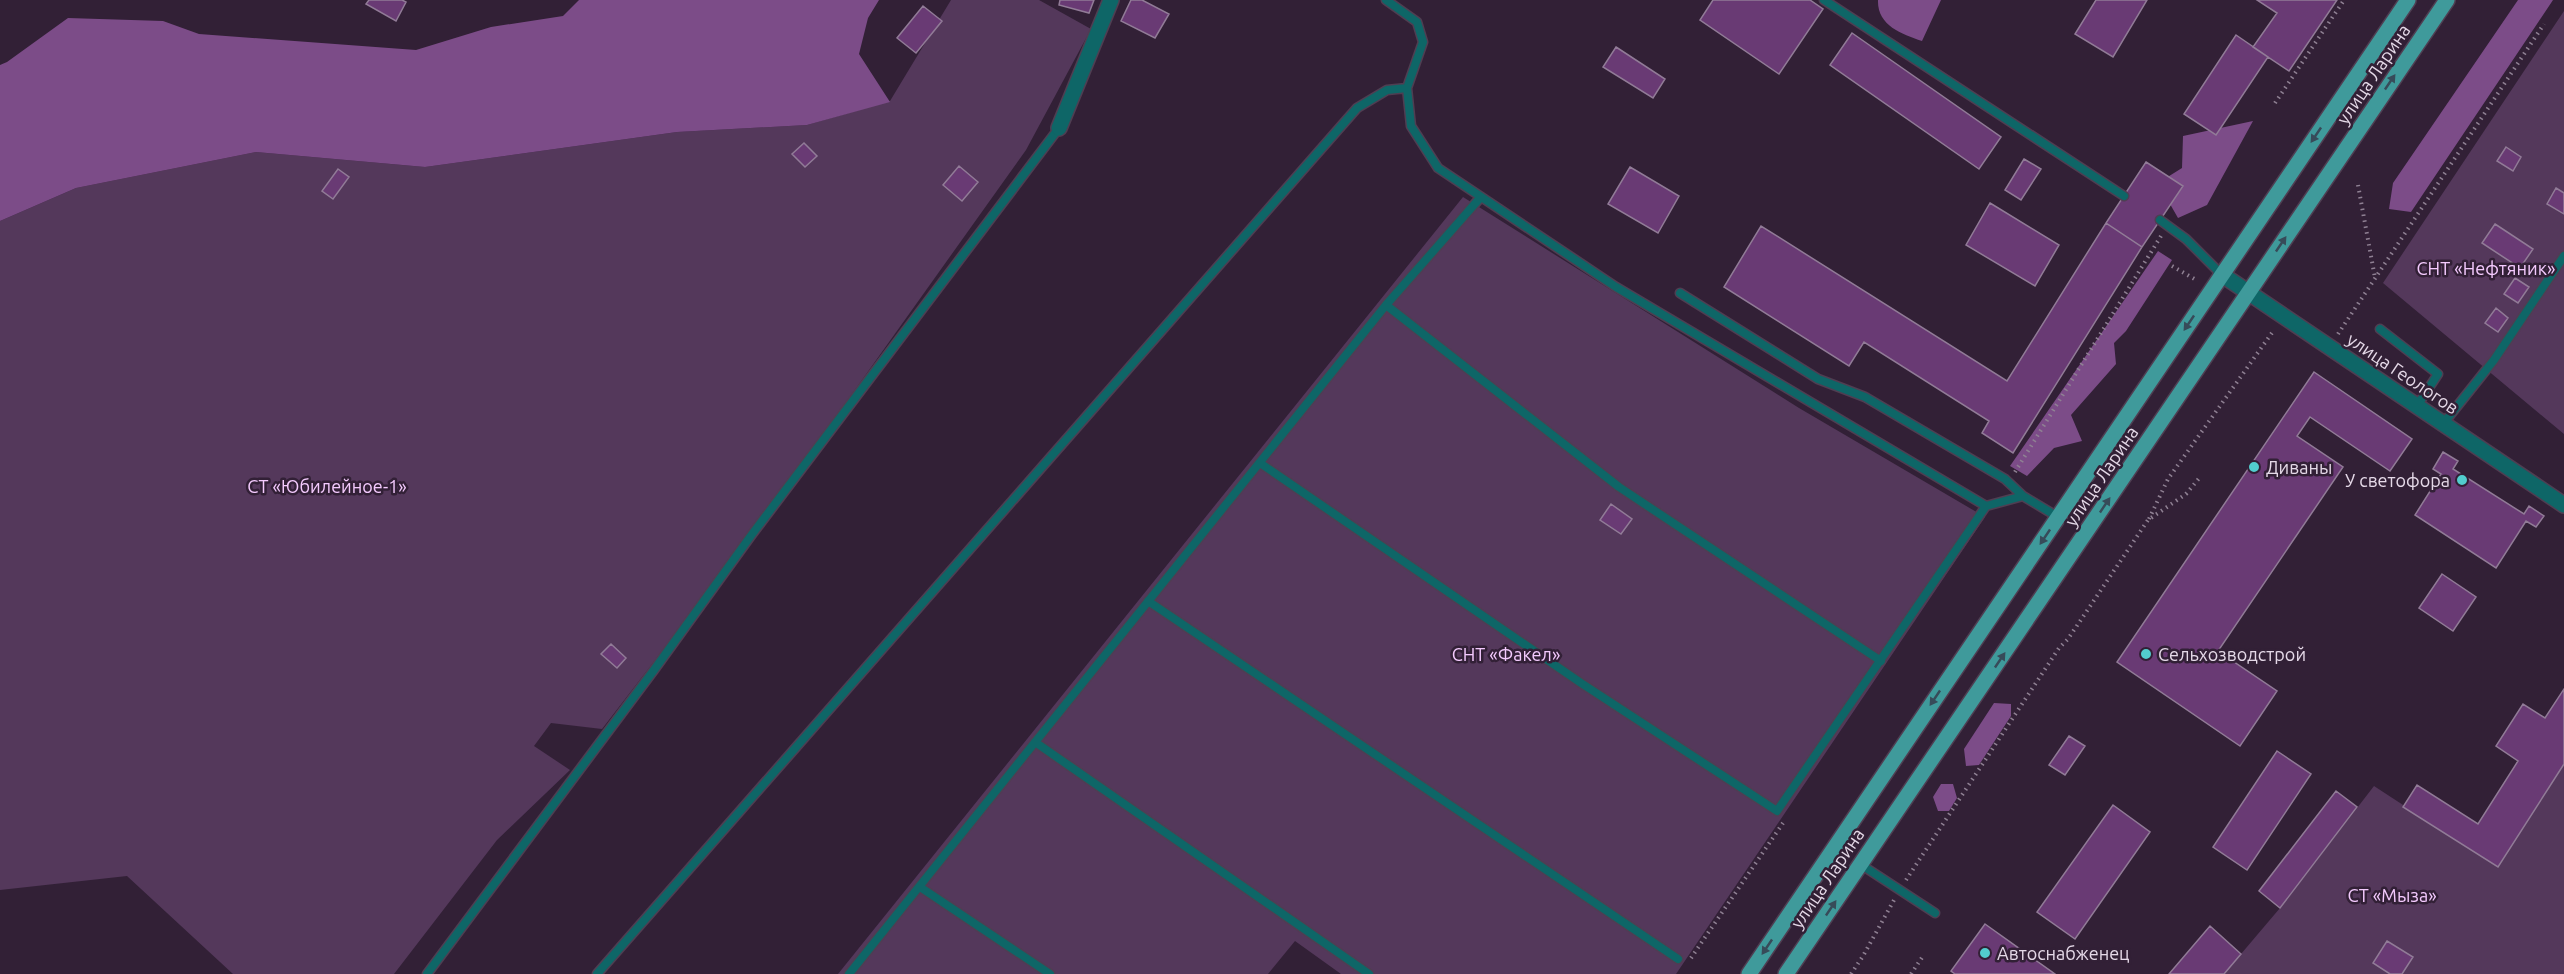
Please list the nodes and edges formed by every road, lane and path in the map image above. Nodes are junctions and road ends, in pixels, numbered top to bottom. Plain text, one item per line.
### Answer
1 (1111, 0) edge
2 (1386, 0) edge
3 (1824, 0) edge
4 (2344, 0) edge
5 (2408, 0) edge
6 (2447, 0) edge
7 (2544, 24) dead end
8 (1407, 88) junction
9 (2275, 103) dead end
10 (1059, 128) joint
11 (2358, 185) dead end
12 (2124, 196) dead end
13 (1480, 198) junction
14 (2160, 220) dead end
15 (2564, 256) edge
16 (2172, 266) dead end
17 (2221, 274) junction
18 (2375, 278) junction
19 (2198, 282) dead end
20 (2248, 292) junction
21 (1680, 293) dead end
22 (1386, 305) junction
23 (2277, 312) junction
24 (2380, 329) dead end
25 (2330, 347) junction
26 (2417, 406) junction
27 (2443, 424) junction
28 (1260, 463) junction
29 (2201, 476) dead end
30 (2023, 496) junction
31 (2564, 505) edge
32 (1986, 506) junction
33 (2058, 517) junction
34 (2148, 520) junction
35 (1148, 601) junction
36 (1881, 661) junction
37 (1035, 742) junction
38 (1860, 864) junction
39 (920, 887) junction
40 (1899, 890) junction
41 (1935, 913) dead end
42 (1923, 956) dead end
43 (1678, 959) dead end
44 (428, 974) edge
45 (597, 974) edge
46 (849, 974) edge
47 (1050, 974) edge
48 (1369, 974) edge
49 (1749, 974) edge
50 (1786, 974) edge
51 (1851, 974) edge
52 (1911, 974) edge

1 - 10 street
2 - 8 lane
3 - 12 lane
4 - 9 path
5 -> 17 main road, улица Ларина
20 -> 6 main road, улица Ларина
7 - 18 path
8 - 13 lane
8 - 45 lane
10 - 44 lane
11 - 18 path
13 - 22 lane
13 - 32 lane
14 - 17 lane
15 - 27 lane
16 - 19 path
17 - 20 street, улица Геологов
17 -> 33 main road, улица Ларина
18 - 25 path
20 - 23 street, улица Геологов
38 -> 20 main road, улица Ларина
21 - 30 lane
22 - 28 lane
22 - 36 lane
23 - 25 street, улица Геологов
23 - 34 path
24 - 26 lane
25 - 26 street, улица Геологов
26 - 27 street, улица Геологов
27 - 31 street, улица Геологов
28 - 35 lane
28 - 36 lane
29 - 34 path
30 - 32 lane
30 - 33 lane
32 - 36 lane
33 -> 49 main road, улица Ларина
34 - 40 path
35 - 37 lane
35 - 43 lane
37 - 39 lane
37 - 48 lane
38 - 40 lane
50 -> 38 main road, улица Ларина
39 - 46 lane
39 - 47 lane
40 - 41 lane
40 - 51 path
42 - 52 path

